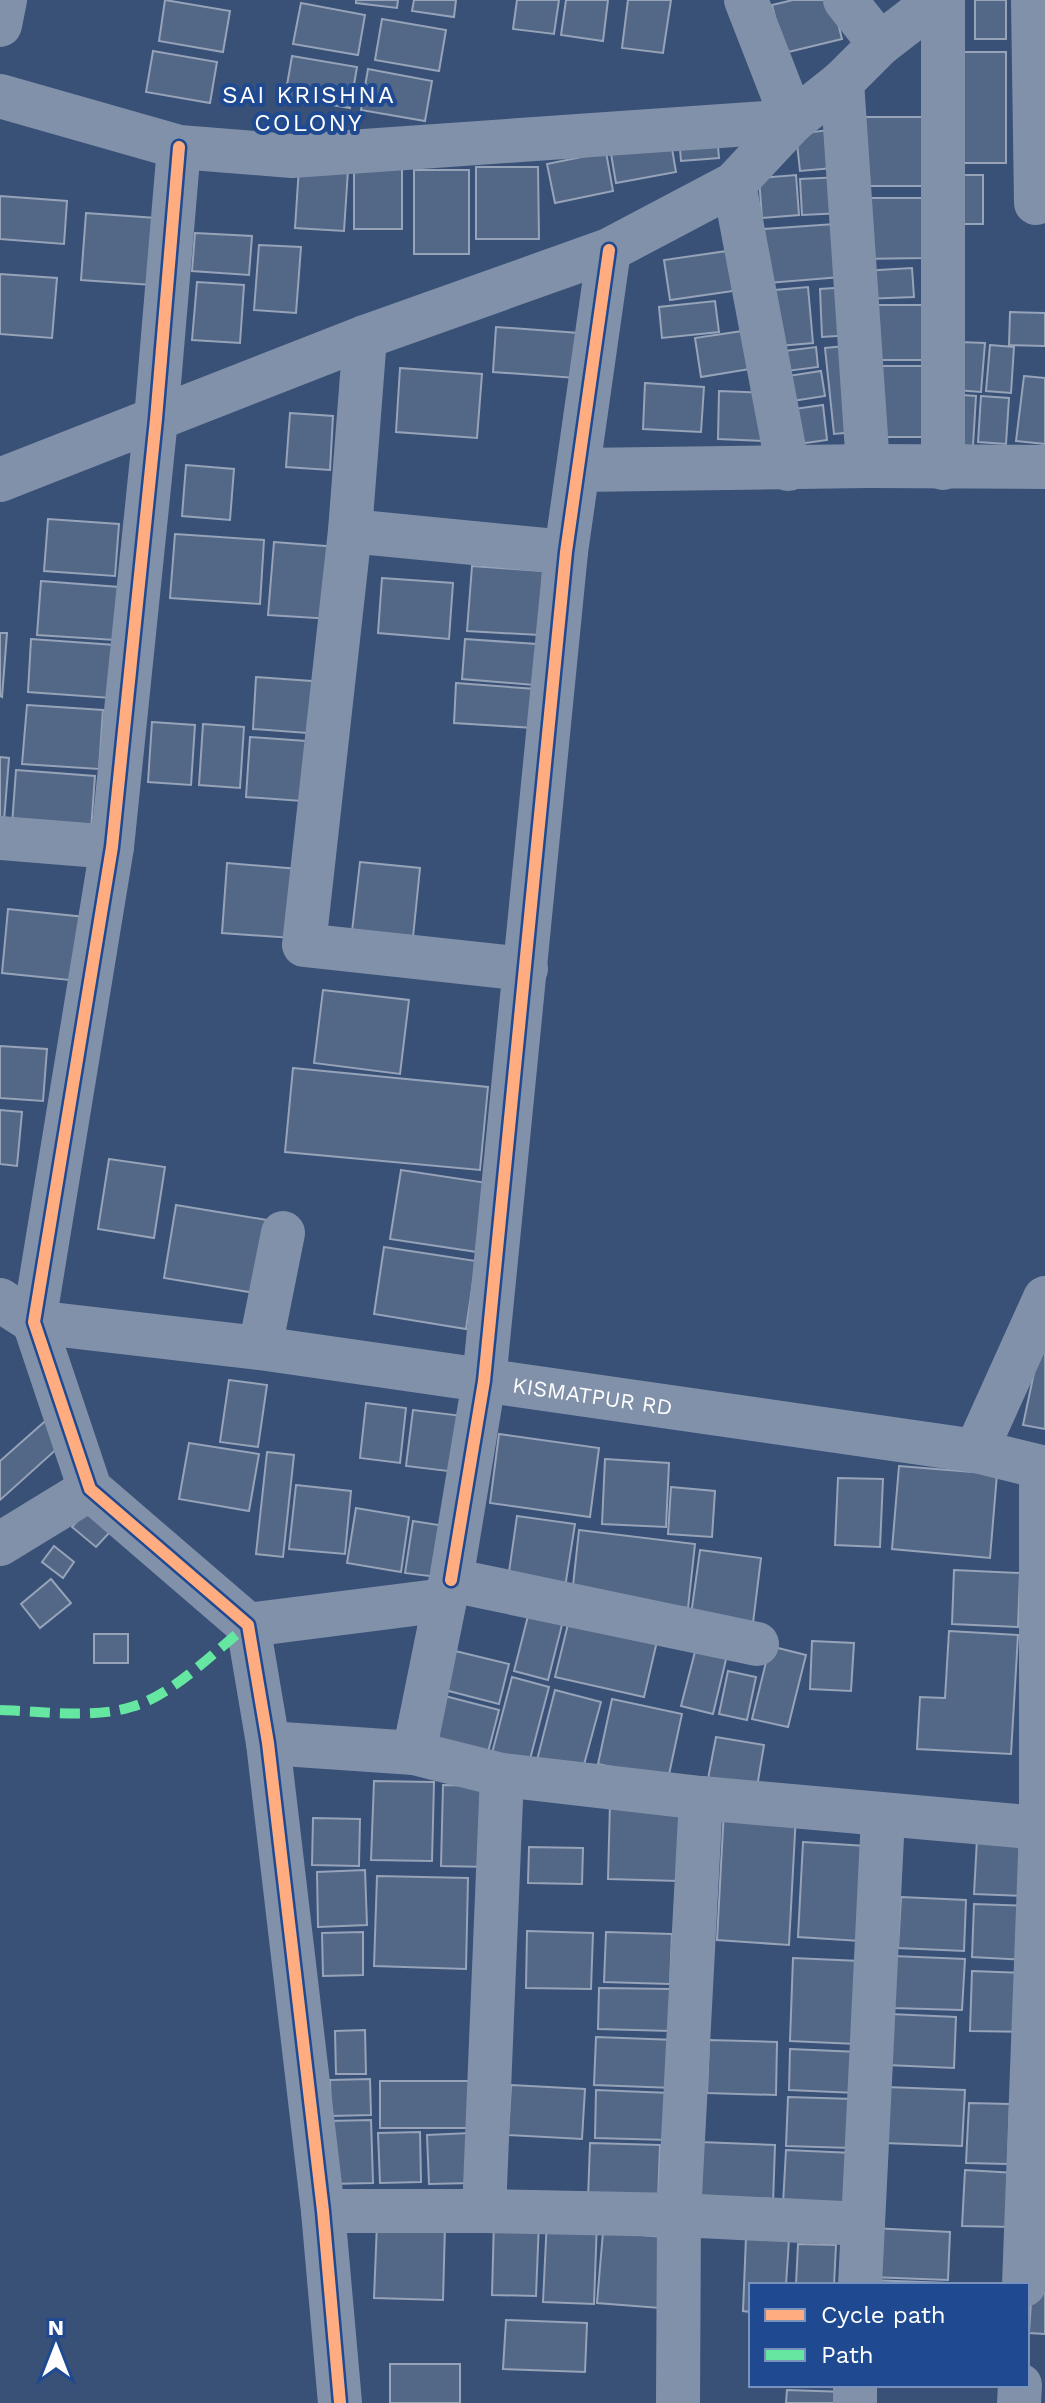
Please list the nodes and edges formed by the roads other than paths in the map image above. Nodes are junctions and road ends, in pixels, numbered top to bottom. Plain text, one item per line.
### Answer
1 (5, 0) edge
2 (746, 0) edge
3 (845, 0) edge
4 (937, 0) edge
5 (943, 0) edge
6 (1033, 0) edge
7 (0, 25) edge
8 (880, 44) junction
9 (842, 82) junction
10 (0, 96) edge
11 (793, 121) junction
12 (179, 147) junction
13 (734, 184) junction
14 (1036, 203) dead end
15 (609, 250) junction
16 (365, 337) junction
17 (156, 419) junction
18 (868, 466) junction
19 (1045, 467) edge
20 (943, 468) junction
21 (788, 469) junction
22 (579, 470) junction
23 (0, 480) edge
24 (350, 531) junction
25 (566, 552) junction
26 (0, 838) edge
27 (112, 847) junction
28 (526, 969) junction
29 (283, 1233) dead end
30 (1045, 1298) edge
31 (17, 1311) edge
32 (260, 1348) junction
33 (484, 1381) junction
34 (976, 1451) junction
35 (1043, 1468) edge
36 (90, 1489) junction
37 (0, 1544) edge
38 (448, 1590) junction
39 (248, 1625) junction
40 (757, 1644) dead end
41 (268, 1743) junction
42 (414, 1753) junction
43 (502, 1775) junction
44 (701, 1798) junction
45 (883, 1816) junction
46 (1041, 1828) junction
47 (323, 2211) junction
48 (484, 2211) junction
49 (679, 2215) junction
50 (863, 2224) junction
51 (860, 2283) edge
52 (1024, 2283) edge
53 (340, 2403) edge
54 (678, 2403) edge

1 - 7 street
2 - 11 street
3 - 8 street
4 - 8 street
5 - 20 street
6 - 14 street
8 - 9 street
9 - 11 street
9 - 18 street
10 - 12 street
11 - 12 street
11 - 13 street
12 - 17 street
13 - 15 street
13 - 21 street
15 - 16 street
15 - 22 street
16 - 17 street
16 - 24 street
17 - 23 street
17 - 27 street
18 - 20 street
18 - 21 street
19 - 20 street
21 - 22 street
22 - 25 street
24 - 25 street
24 - 28 street
25 - 28 street
26 - 27 street
27 - 31 street
28 - 33 street
29 - 32 street
30 - 34 street
31 - 32 street, KISMATPUR RD
31 - 36 street
32 - 33 street, KISMATPUR RD
33 - 34 street, KISMATPUR RD
33 - 38 street
34 - 35 street, KISMATPUR RD
35 - 46 street
36 - 37 street
36 - 39 street
38 - 39 street
38 - 40 street
38 - 42 street
39 - 41 street
41 - 42 street
41 - 47 street
42 - 43 street
43 - 44 street
43 - 48 street
44 - 45 street
44 - 49 street
45 - 46 street
45 - 50 street
46 - 52 street
47 - 48 street
47 - 53 street
48 - 49 street
49 - 50 street
49 - 54 street
50 - 51 street

